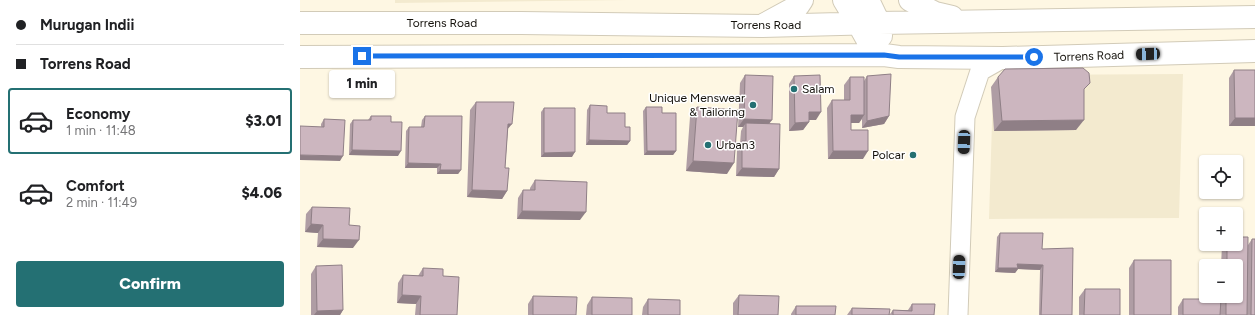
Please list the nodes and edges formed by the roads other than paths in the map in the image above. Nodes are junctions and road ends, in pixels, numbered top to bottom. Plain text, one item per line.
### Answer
1 (802, 0) edge
2 (844, 0) edge
3 (868, 0) edge
4 (910, 0) edge
5 (1255, 17) edge
6 (972, 22) junction
7 (300, 23) edge
8 (869, 23) junction
9 (762, 26) junction
10 (1255, 50) edge
11 (880, 55) junction
12 (300, 56) edge
13 (1003, 58) junction
14 (958, 315) edge

1 - 9 main road
2 - 8 main road
3 - 8 main road
4 - 6 main road
5 - 6 main road, Torrens Road
6 - 8 main road, Torrens Road
7 - 9 main road, Torrens Road
8 - 9 main road, Torrens Road
8 - 11 main road
10 - 13 main road, Torrens Road
11 - 12 main road, Torrens Road
11 - 13 main road, Torrens Road
13 - 14 street

